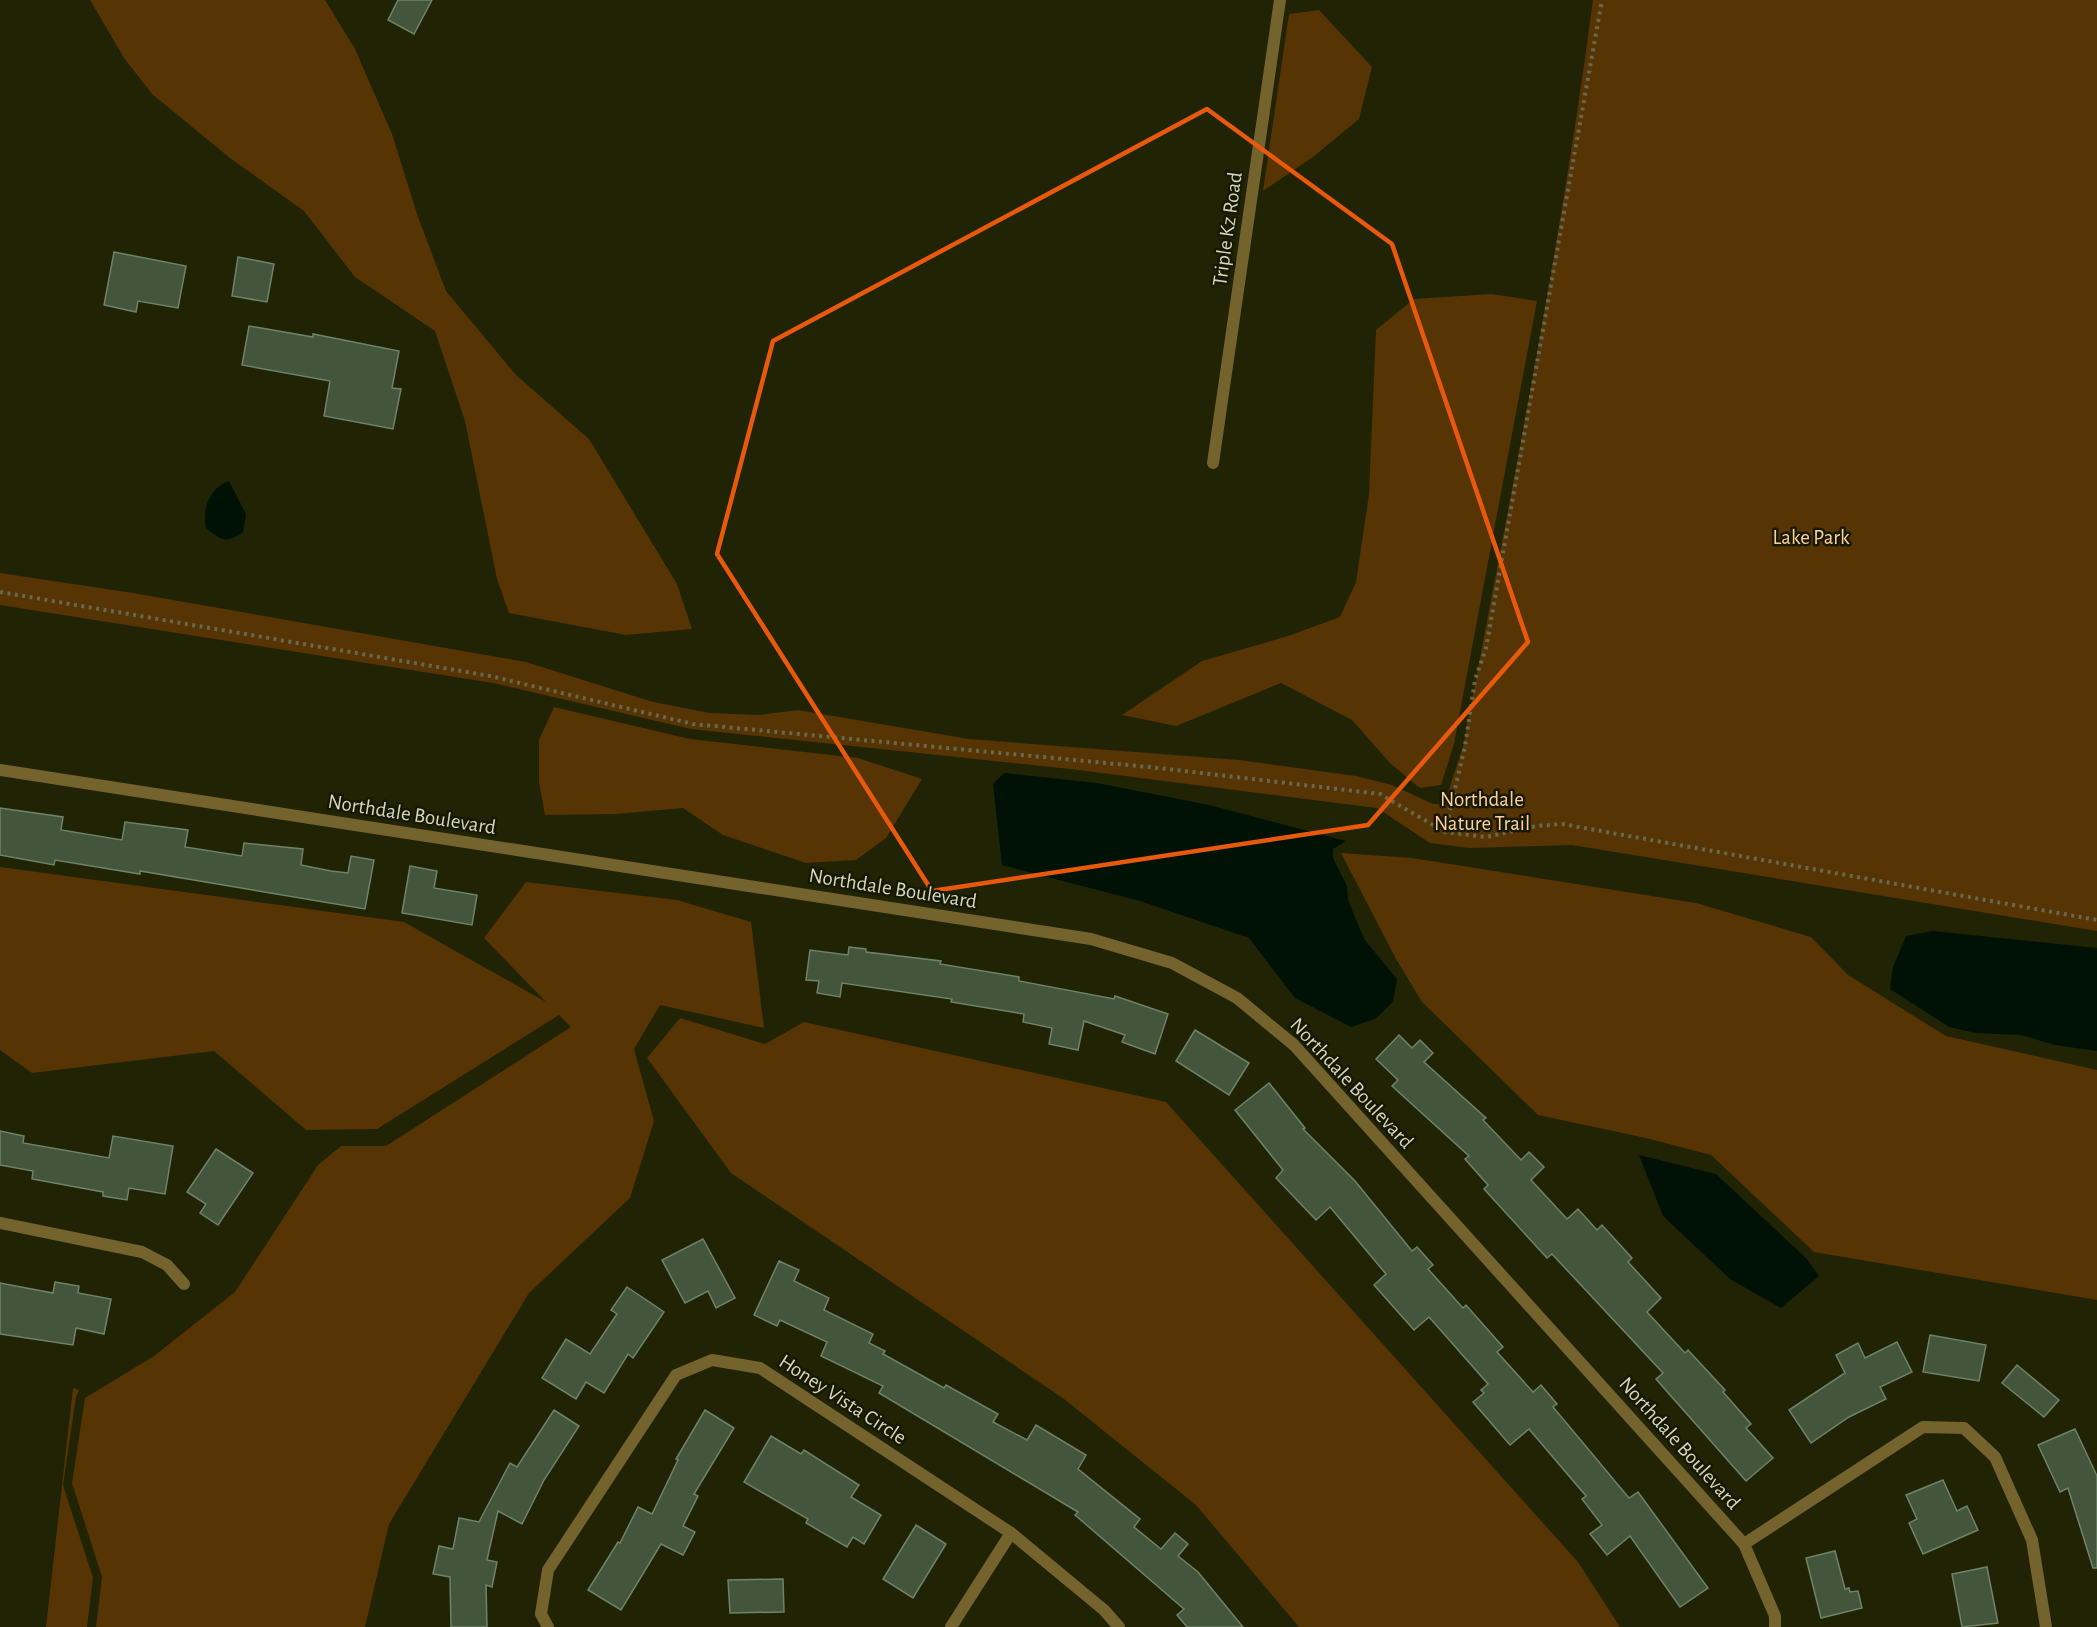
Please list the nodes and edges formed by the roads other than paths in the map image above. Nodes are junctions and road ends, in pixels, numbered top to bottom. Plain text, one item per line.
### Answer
1 (1280, 0) edge
2 (1213, 463) dead end
3 (0, 770) edge
4 (0, 1223) edge
5 (184, 1284) dead end
6 (1011, 1533) junction
7 (1744, 1544) junction
8 (548, 1627) edge
9 (951, 1627) edge
10 (1119, 1627) edge
11 (1775, 1627) edge
12 (2046, 1627) edge

1 - 2 street, Triple Kz Road
3 - 7 street, Northdale Boulevard
4 - 5 street
6 - 8 street, Honey Vista Circle
6 - 9 street
6 - 10 street, Honey Vista Circle
7 - 11 street, Northdale Boulevard
7 - 12 street

